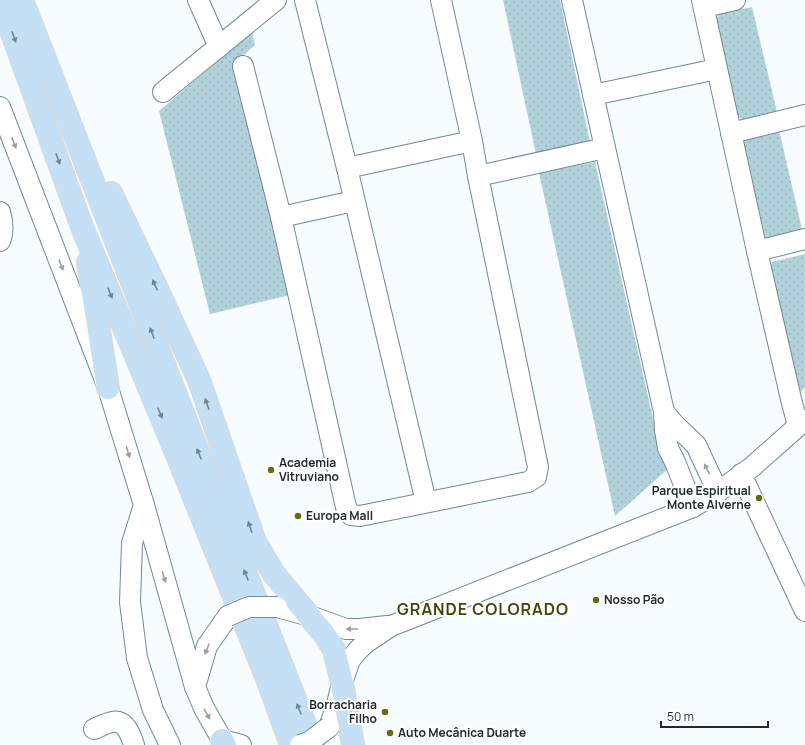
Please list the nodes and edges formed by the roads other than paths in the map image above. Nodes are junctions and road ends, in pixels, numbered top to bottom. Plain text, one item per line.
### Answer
1 (0, 0) edge
2 (22, 0) edge
3 (198, 0) edge
4 (276, 0) edge
5 (306, 0) edge
6 (441, 0) edge
7 (572, 0) edge
8 (735, 0) edge
9 (703, 3) edge
10 (219, 47) junction
11 (42, 51) junction
12 (243, 66) dead end
13 (717, 69) junction
14 (163, 92) dead end
15 (593, 95) junction
16 (0, 107) edge
17 (805, 115) edge
18 (731, 132) junction
19 (472, 141) junction
20 (605, 148) junction
21 (347, 168) junction
22 (478, 176) junction
23 (354, 201) junction
24 (0, 212) edge
25 (281, 217) junction
26 (82, 227) junction
27 (805, 239) edge
28 (0, 241) edge
29 (757, 250) junction
30 (108, 388) junction
31 (664, 412) junction
32 (801, 423) edge
33 (741, 474) junction
34 (718, 492) junction
35 (426, 502) junction
36 (144, 505) junction
37 (693, 507) junction
38 (805, 612) edge
39 (310, 616) junction
40 (391, 626) junction
41 (342, 683) junction
42 (195, 687) junction
43 (94, 729) dead end
44 (229, 743) edge
45 (134, 745) edge
46 (170, 745) edge
47 (291, 745) edge
48 (300, 745) edge
49 (314, 745) edge
50 (353, 745) edge

1 -> 26 main road
2 - 11 main road
3 - 10 street
4 - 10 street
5 - 21 street
6 - 19 street
7 - 15 street
8 - 9 street
9 - 13 street
10 - 14 street
39 -> 11 main road
49 -> 11 main road
12 - 25 street
13 - 15 street
13 - 18 street
15 - 20 street
16 -> 30 street
17 - 18 street
18 - 29 street
19 - 21 street
19 - 22 street
20 - 22 street
20 - 31 street
21 - 23 street
22 - 35 street
23 - 25 street
23 - 35 street
24 - 28 street
25 - 35 street
26 - 30 main road
26 -> 47 main road
27 - 29 street
29 - 32 street
30 -> 36 street
34 -> 31 street
31 - 37 street
32 - 33 street
33 - 34 street
33 - 38 street
34 - 37 street
36 -> 42 street
36 - 46 street
37 - 40 street
40 -> 39 street
39 - 41 main road
39 -> 42 street, bridge
40 - 41 street
41 - 48 street, bridge
41 - 50 main road
42 -> 44 street
43 - 45 street

